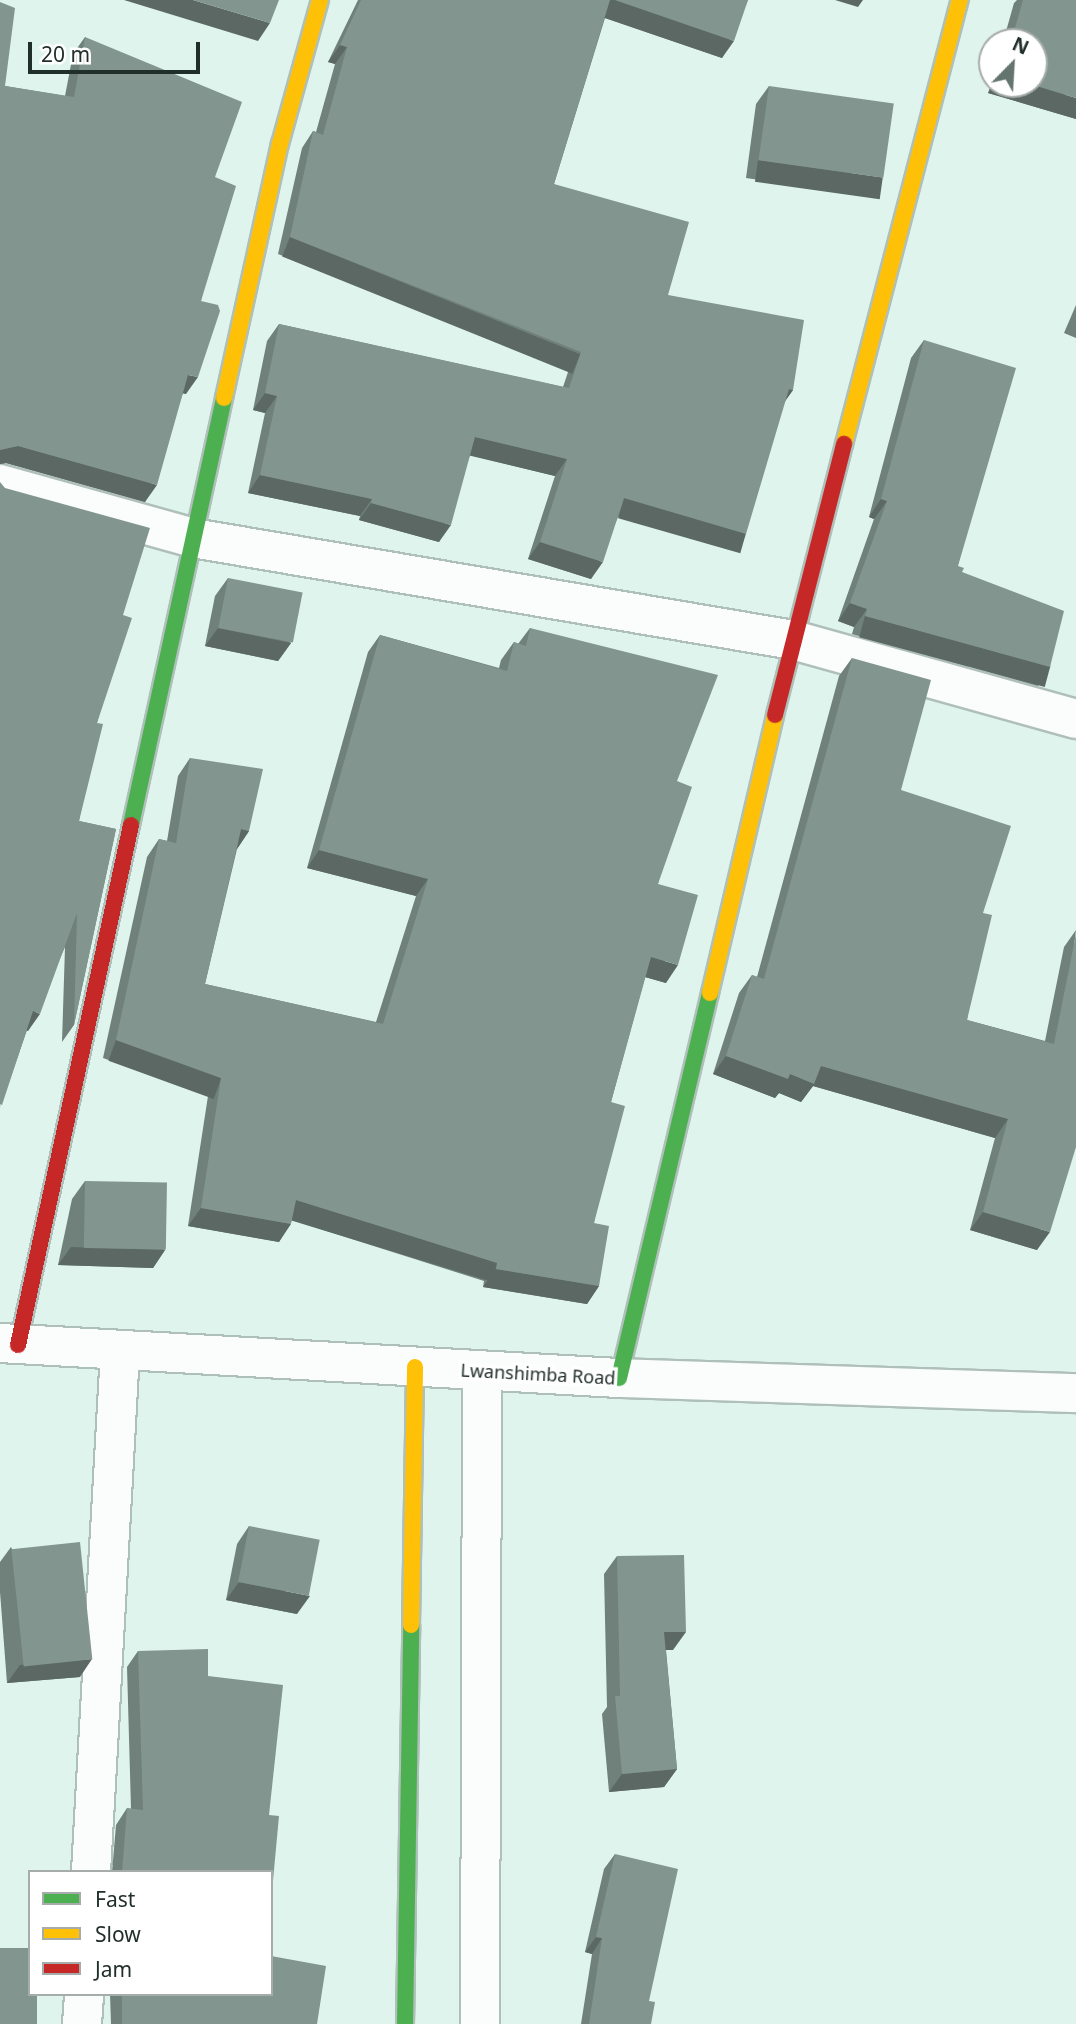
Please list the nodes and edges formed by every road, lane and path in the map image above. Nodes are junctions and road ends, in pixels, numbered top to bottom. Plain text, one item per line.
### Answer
1 (320, 0) edge
2 (960, 0) edge
3 (0, 484) edge
4 (193, 538) junction
5 (793, 640) junction
6 (1076, 719) edge
7 (9, 1344) edge
8 (120, 1350) junction
9 (415, 1367) junction
10 (482, 1371) junction
11 (619, 1378) junction
12 (1076, 1393) edge
13 (91, 1870) edge
14 (84, 1996) edge
15 (82, 2024) edge
16 (405, 2024) edge
17 (480, 2024) edge

1 - 4 street
2 - 5 street
3 - 4 street
4 - 5 street
4 - 7 street
5 - 6 street
5 - 11 street
7 - 8 street, Lwanshimba Road
8 - 9 street, Lwanshimba Road
8 - 13 street
9 - 10 street, Lwanshimba Road
9 - 16 street
10 - 11 street, Lwanshimba Road
10 - 17 street
11 - 12 street, Lwanshimba Road
14 - 15 street

